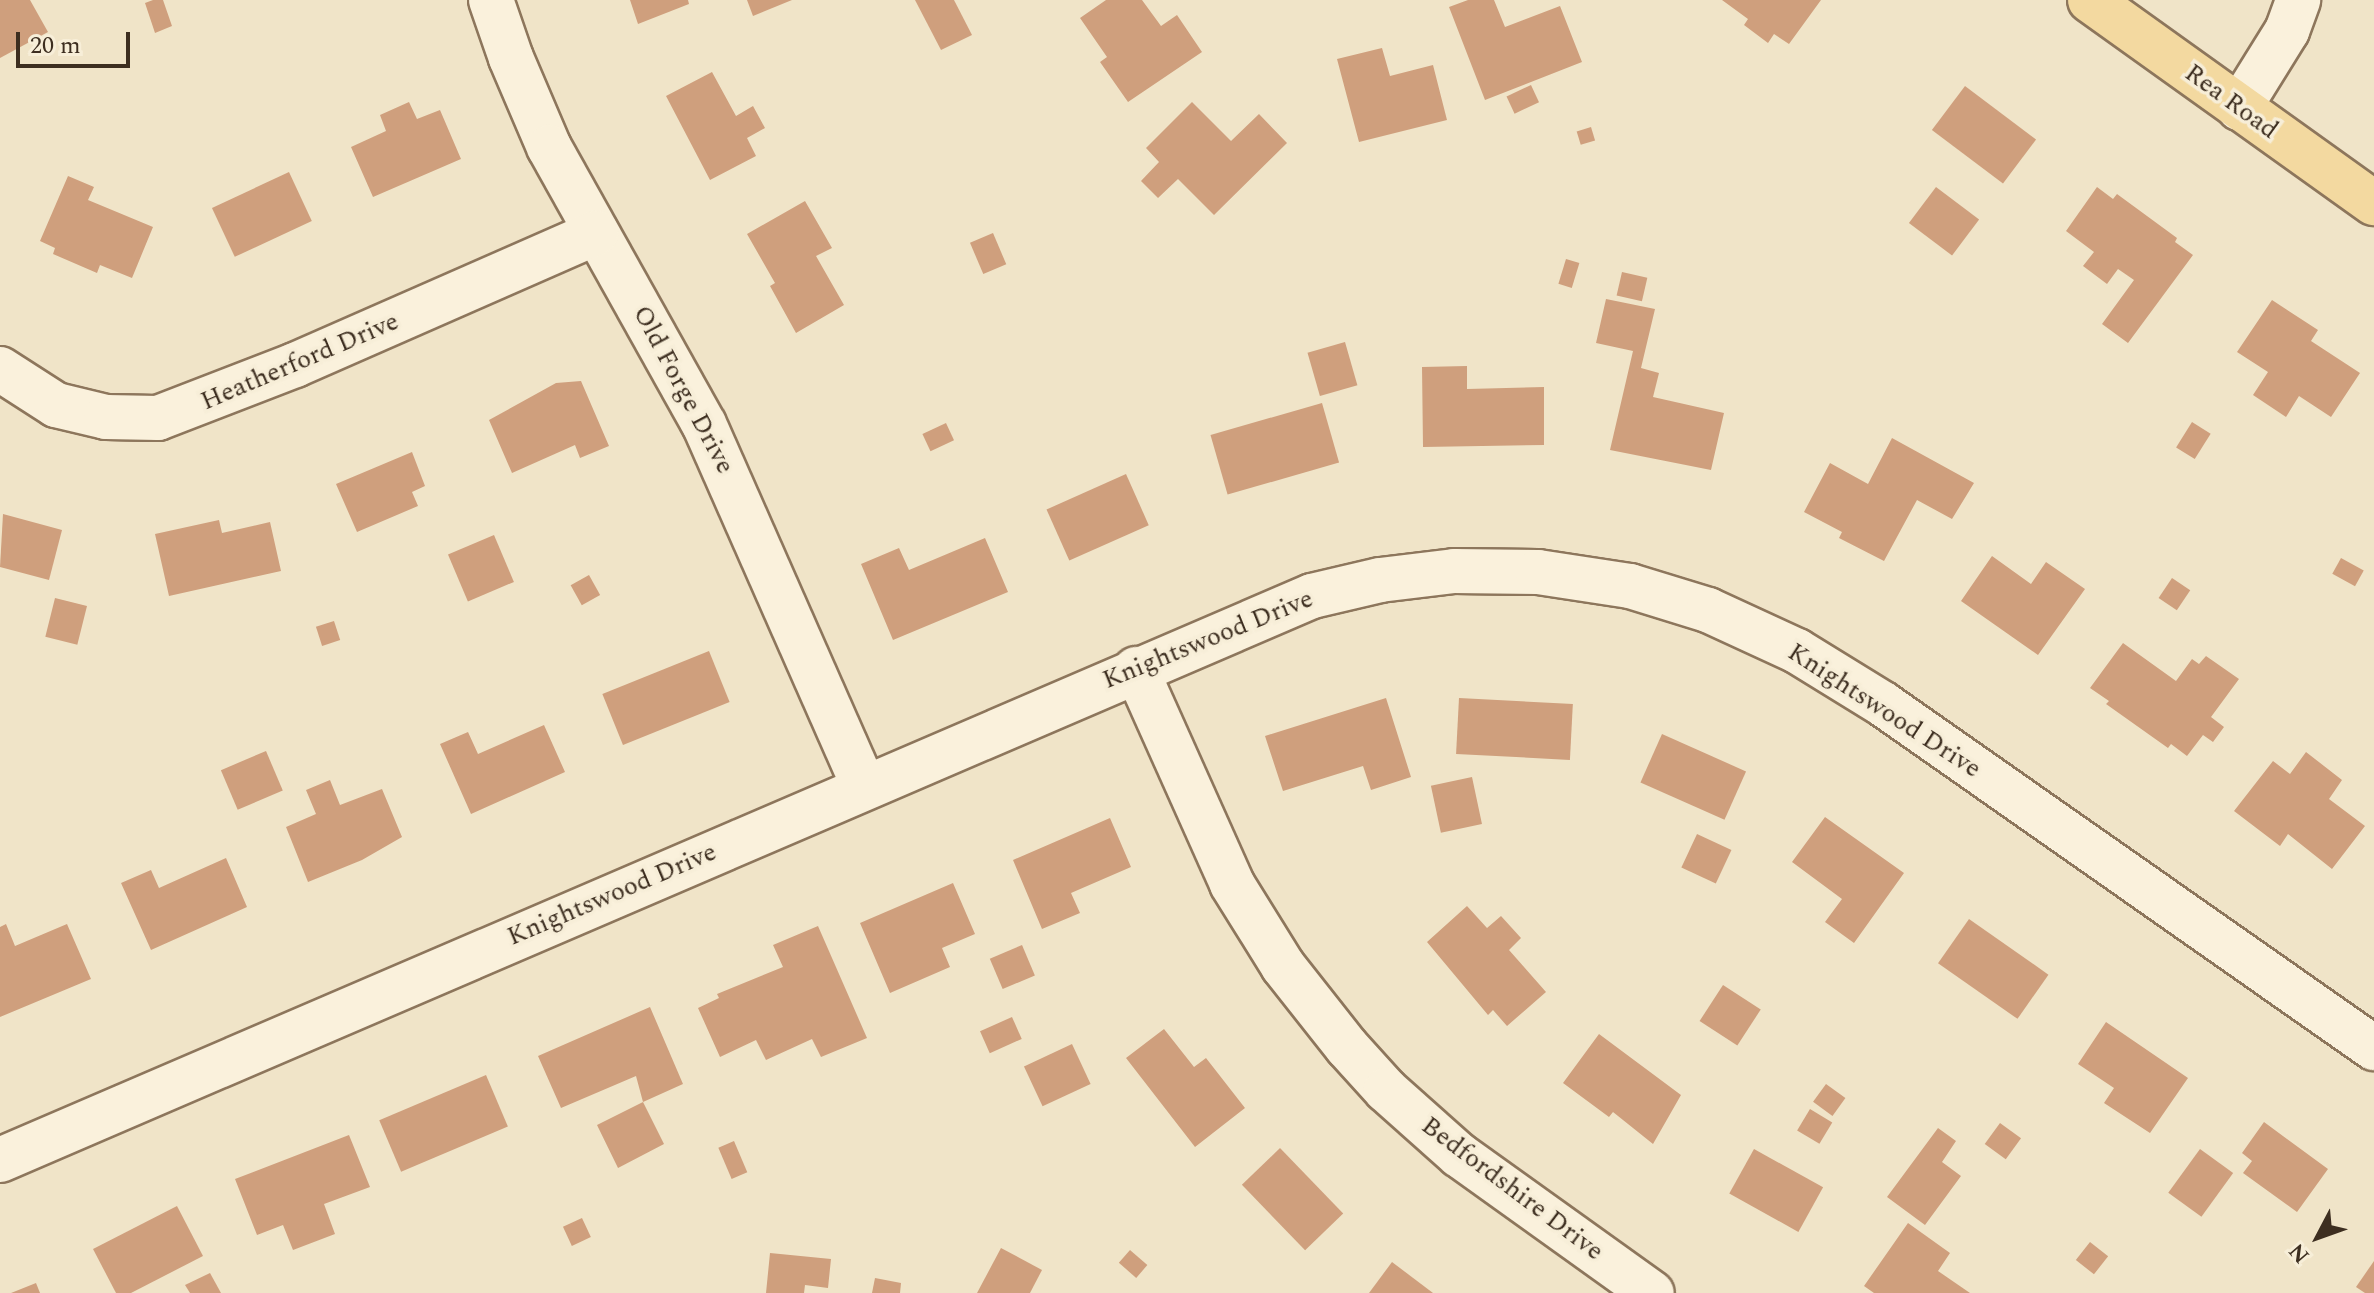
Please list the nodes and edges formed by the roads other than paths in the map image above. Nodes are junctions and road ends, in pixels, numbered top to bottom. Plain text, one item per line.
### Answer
1 (491, 0) edge
2 (2090, 0) edge
3 (2298, 0) edge
4 (2239, 108) junction
5 (2374, 203) edge
6 (596, 233) junction
7 (0, 369) edge
8 (1136, 669) junction
9 (864, 786) junction
10 (2374, 1048) edge
11 (0, 1160) edge
12 (1652, 1293) edge

1 - 6 street, Old Forge Drive
2 - 4 main road, Rea Road
3 - 4 street
4 - 5 main road, Rea Road
6 - 7 street, Heatherford Drive
6 - 9 street, Old Forge Drive
8 - 9 street, Knightswood Drive
8 - 10 street, Knightswood Drive
8 - 12 street, Bedfordshire Drive
9 - 11 street, Knightswood Drive

